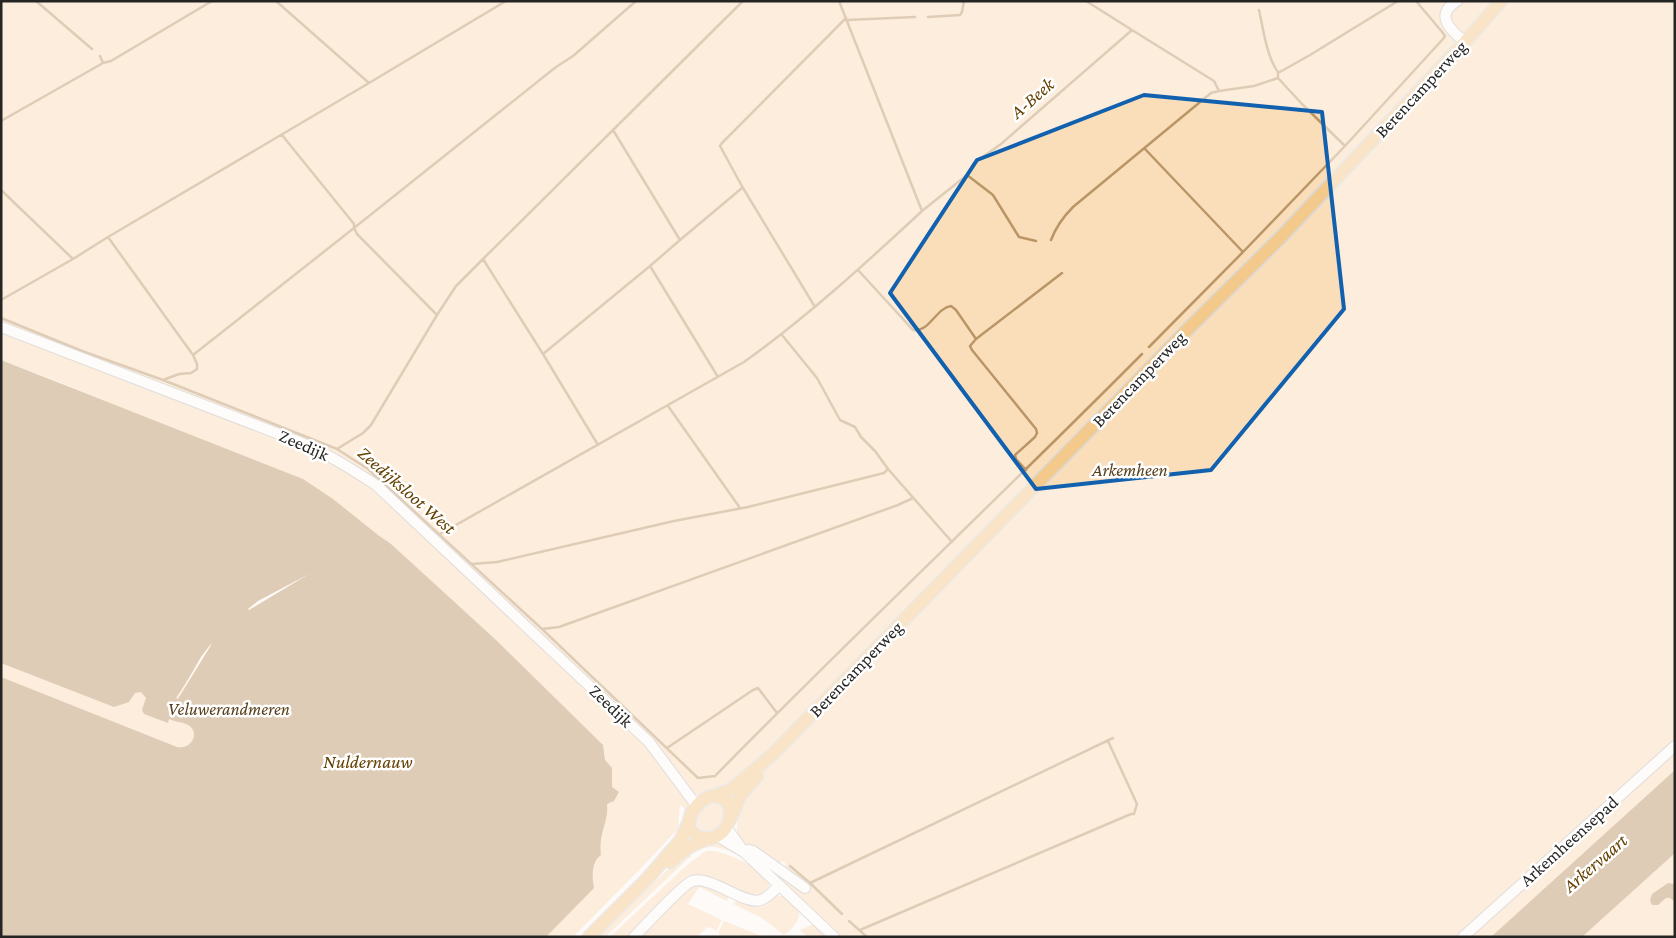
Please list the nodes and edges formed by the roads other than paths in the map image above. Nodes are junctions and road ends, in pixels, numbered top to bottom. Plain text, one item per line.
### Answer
1 (1457, 1) edge
2 (1501, 1) edge
3 (1465, 42) junction
4 (1, 327) edge
5 (1675, 746) edge
6 (773, 754) junction
7 (715, 796) junction
8 (696, 805) junction
9 (690, 820) junction
10 (720, 830) junction
11 (744, 852) junction
12 (648, 878) junction
13 (779, 886) junction
14 (805, 888) dead end
15 (589, 937) edge
16 (634, 937) edge
17 (834, 937) edge
18 (1463, 937) edge

1 - 3 street
2 - 3 main road, Berencamperweg
3 - 6 main road, Berencamperweg
4 - 8 street, Zeedijk
5 - 18 street, Arkemheensepad
6 - 7 main road, Berencamperweg
6 - 10 main road, Berencamperweg
7 - 8 main road
7 - 10 main road
8 - 9 main road
9 - 10 main road
9 - 12 main road
10 - 11 street
10 - 12 main road
11 - 13 street
11 - 14 street
12 - 15 main road
13 - 16 street
13 - 17 street

